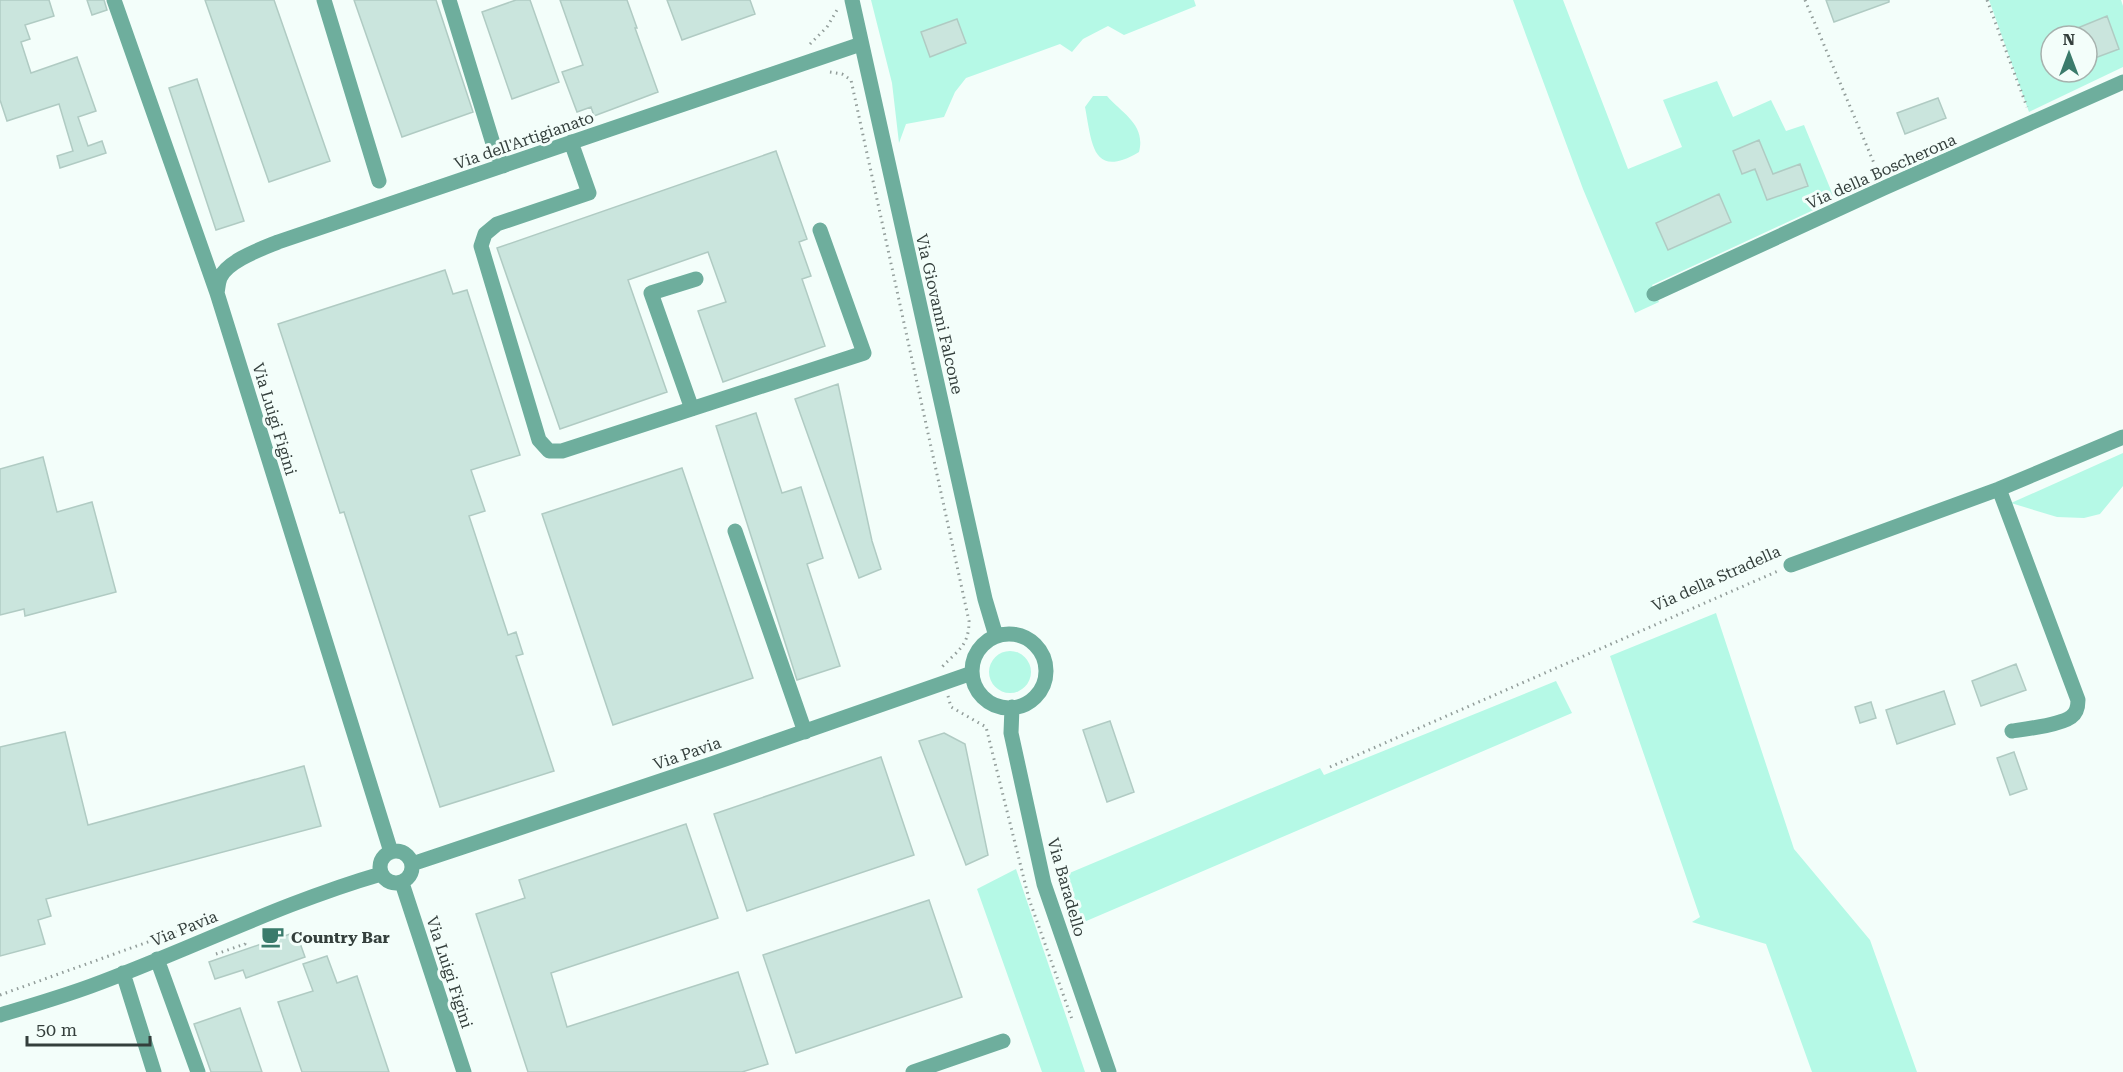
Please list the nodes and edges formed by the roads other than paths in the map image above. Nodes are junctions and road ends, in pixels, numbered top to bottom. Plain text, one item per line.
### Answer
1 (114, 0) edge
2 (324, 0) edge
3 (449, 0) edge
4 (852, 0) edge
5 (861, 44) junction
6 (2123, 82) edge
7 (572, 142) junction
8 (503, 166) junction
9 (379, 181) dead end
10 (820, 230) dead end
11 (696, 279) dead end
12 (217, 293) junction
13 (1654, 294) dead end
14 (692, 409) junction
15 (2123, 436) edge
16 (1999, 489) junction
17 (735, 531) dead end
18 (1791, 565) road end
19 (996, 636) junction
20 (972, 673) junction
21 (1012, 707) junction
22 (2012, 731) dead end
23 (805, 732) junction
24 (391, 852) junction
25 (412, 864) junction
26 (381, 874) junction
27 (402, 883) junction
28 (157, 959) junction
29 (123, 973) junction
30 (0, 1015) edge
31 (1003, 1041) dead end
32 (154, 1072) edge
33 (198, 1072) edge
34 (464, 1072) edge
35 (913, 1072) edge
36 (1109, 1072) edge

1 - 12 street, Via Luigi Figini
2 - 9 street
3 - 8 street
4 - 5 street, Via Giovanni Falcone
5 - 7 street, Via dell'Artigianato
5 - 19 street, Via Giovanni Falcone
6 - 13 street, Via della Boscherona
7 - 8 street, Via dell'Artigianato
7 - 14 street
8 - 12 street, Via dell'Artigianato
10 - 14 street
11 - 14 street
12 - 24 street, Via Luigi Figini
15 - 16 street, Via della Stradella
16 - 18 street, Via della Stradella
16 - 22 street
17 - 23 street
19 - 20 street
19 - 21 street
20 - 21 street
20 - 23 street, Via Pavia
21 - 36 street, Via Baradello
23 - 25 street, Via Pavia
24 - 25 street
24 - 26 street
25 - 27 street
26 - 27 street
26 - 28 street, Via Pavia
27 - 34 street, Via Luigi Figini
28 - 29 street, Via Pavia
28 - 33 street
29 - 30 street, Via Pavia
29 - 32 street
31 - 35 street

